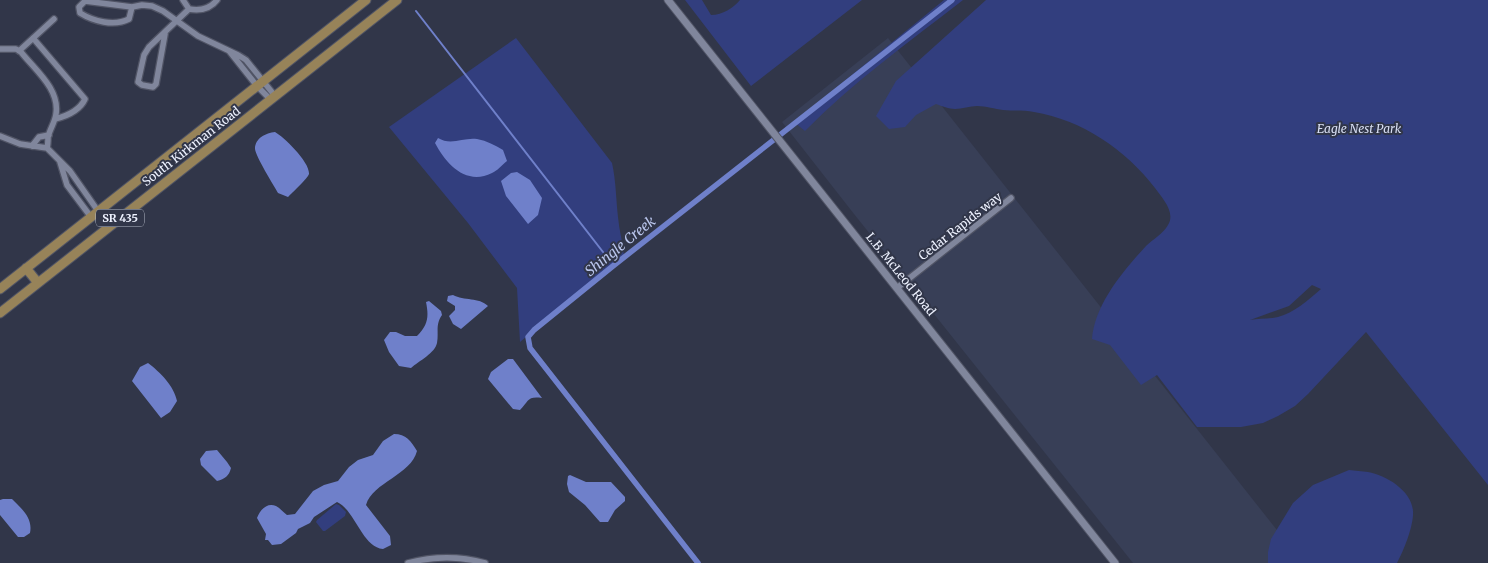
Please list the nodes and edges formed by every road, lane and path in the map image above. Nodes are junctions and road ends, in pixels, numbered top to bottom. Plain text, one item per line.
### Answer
1 (183, 0) edge
2 (217, 0) edge
3 (366, 0) edge
4 (397, 0) edge
5 (668, 0) edge
6 (132, 7) junction
7 (189, 10) junction
8 (54, 19) dead end
9 (178, 21) junction
10 (165, 34) junction
11 (33, 38) junction
12 (0, 49) edge
13 (19, 51) junction
14 (260, 83) junction
15 (273, 98) junction
16 (56, 119) junction
17 (49, 135) junction
18 (0, 136) edge
19 (32, 146) junction
20 (47, 148) junction
21 (60, 162) junction
22 (1011, 198) dead end
23 (95, 214) junction
24 (26, 268) junction
25 (38, 283) junction
26 (897, 288) junction
27 (0, 289) edge
28 (0, 313) edge
29 (408, 563) edge
30 (485, 563) edge
31 (1115, 563) edge

1 - 7 street
2 - 7 street
3 - 14 main road, South Kirkman Road / SR 435
4 - 15 main road, South Kirkman Road / SR 435
5 - 26 street, L.B. McLeod Road
6 - 6 street
6 - 9 street
7 - 9 street
8 - 11 street
9 - 10 street
9 - 14 street
10 - 10 street
11 - 13 street
11 - 16 street
12 - 13 street
13 - 16 street
14 - 15 street
14 - 23 main road, South Kirkman Road / SR 435
15 - 25 main road, South Kirkman Road / SR 435
16 - 17 street
17 - 19 street
17 - 20 street
18 - 19 street
19 - 20 street
20 - 21 street
21 - 23 street
21 - 23 street
22 - 26 street, Cedar Rapids way
23 - 24 main road, South Kirkman Road / SR 435
24 - 25 main road
24 - 27 main road, South Kirkman Road / SR 435
25 - 28 main road, South Kirkman Road / SR 435
26 - 31 street, L.B. McLeod Road
29 - 30 street

